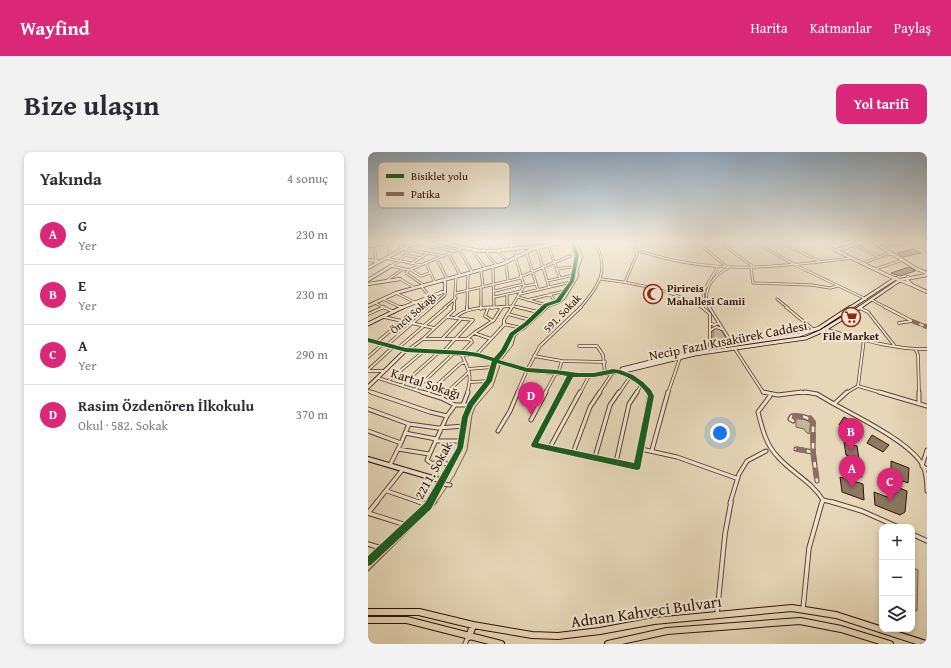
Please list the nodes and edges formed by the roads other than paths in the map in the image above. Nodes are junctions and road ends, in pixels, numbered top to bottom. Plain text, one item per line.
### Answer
1 (506, 264) edge
2 (421, 265) edge
3 (427, 265) edge
4 (440, 265) edge
5 (455, 265) edge
6 (468, 265) edge
7 (483, 265) edge
8 (500, 265) edge
9 (503, 265) edge
10 (517, 265) edge
11 (531, 265) edge
12 (547, 265) edge
13 (555, 265) edge
14 (576, 265) edge
15 (603, 265) edge
16 (632, 265) edge
17 (696, 265) edge
18 (724, 265) edge
19 (751, 265) edge
20 (785, 265) edge
21 (797, 265) edge
22 (867, 265) edge
23 (888, 265) edge
24 (911, 265) edge
25 (391, 266) joint
26 (497, 266) joint
27 (570, 266) dead end
28 (542, 267) junction
29 (712, 267) junction
30 (720, 267) junction
31 (485, 268) junction
32 (493, 268) junction
33 (728, 268) junction
34 (751, 268) junction
35 (755, 268) junction
36 (403, 269) junction
37 (557, 269) junction
38 (716, 269) junction
39 (875, 269) junction
40 (917, 269) junction
41 (409, 270) junction
42 (481, 270) junction
43 (722, 270) junction
44 (472, 272) junction
45 (533, 272) junction
46 (430, 273) junction
47 (468, 273) junction
48 (927, 274) edge
49 (460, 275) junction
50 (574, 275) junction
51 (917, 276) junction
52 (456, 277) junction
53 (520, 278) junction
54 (560, 278) junction
55 (896, 278) junction
56 (908, 278) junction
57 (400, 279) joint
58 (601, 279) junction
59 (368, 280) edge
60 (446, 280) junction
61 (900, 280) junction
62 (386, 281) junction
63 (508, 281) junction
64 (547, 281) junction
65 (571, 282) junction
66 (625, 282) junction
67 (435, 283) junction
68 (368, 284) edge
69 (495, 284) junction
70 (536, 284) junction
71 (523, 285) junction
72 (912, 285) junction
73 (426, 286) junction
74 (838, 286) junction
75 (422, 287) junction
76 (482, 287) junction
77 (549, 287) junction
78 (415, 288) junction
79 (469, 290) junction
80 (538, 290) junction
81 (445, 291) junction
82 (495, 291) junction
83 (521, 291) junction
84 (565, 291) junction
85 (927, 292) edge
86 (396, 293) junction
87 (456, 293) junction
88 (520, 294) junction
89 (550, 294) junction
90 (507, 295) junction
91 (432, 296) junction
92 (494, 297) junction
93 (456, 298) junction
94 (518, 298) junction
95 (383, 299) junction
96 (777, 299) dead end
97 (866, 299) junction
98 (527, 300) junction
99 (872, 300) junction
100 (414, 302) junction
101 (554, 302) junction
102 (375, 303) junction
103 (546, 305) junction
104 (702, 305) junction
105 (708, 305) junction
106 (368, 306) edge
107 (507, 306) junction
108 (513, 306) junction
109 (384, 307) junction
110 (502, 307) junction
111 (402, 308) junction
112 (488, 308) junction
113 (494, 308) junction
114 (860, 308) junction
115 (481, 309) junction
116 (467, 310) junction
117 (394, 312) junction
118 (538, 312) junction
119 (368, 314) edge
120 (508, 314) junction
121 (448, 317) junction
122 (384, 318) junction
123 (454, 318) junction
124 (461, 319) junction
125 (530, 320) junction
126 (912, 320) junction
127 (402, 321) junction
128 (492, 321) junction
129 (710, 323) junction
130 (719, 323) junction
131 (899, 323) dead end
132 (368, 324) edge
133 (413, 324) junction
134 (504, 324) junction
135 (424, 326) junction
136 (434, 328) junction
137 (521, 328) junction
138 (819, 328) junction
139 (927, 328) edge
140 (722, 329) junction
141 (824, 330) junction
142 (710, 331) junction
143 (815, 331) junction
144 (474, 333) junction
145 (456, 338) junction
146 (423, 339) junction
147 (441, 339) junction
148 (466, 339) junction
149 (490, 339) junction
150 (864, 339) junction
151 (369, 341) edge
152 (377, 342) junction
153 (383, 343) junction
154 (387, 344) junction
155 (578, 346) dead end
156 (895, 346) junction
157 (734, 347) junction
158 (394, 348) junction
159 (398, 348) junction
160 (710, 348) junction
161 (927, 349) edge
162 (407, 350) junction
163 (916, 350) junction
164 (424, 351) junction
165 (441, 352) junction
166 (454, 352) junction
167 (461, 352) junction
168 (476, 355) junction
169 (534, 356) junction
170 (368, 357) edge
171 (680, 358) junction
172 (495, 361) junction
173 (562, 361) junction
174 (465, 362) junction
175 (605, 362) junction
176 (493, 368) junction
177 (527, 370) junction
178 (368, 371) edge
179 (383, 371) junction
180 (469, 371) junction
181 (615, 372) junction
182 (557, 373) junction
183 (605, 373) junction
184 (571, 374) junction
185 (589, 376) junction
186 (376, 377) junction
187 (630, 377) junction
188 (388, 381) junction
189 (489, 381) junction
190 (471, 382) junction
191 (642, 384) junction
192 (402, 385) junction
193 (368, 386) edge
194 (858, 386) junction
195 (415, 390) junction
196 (368, 392) edge
197 (428, 393) junction
198 (770, 396) junction
199 (441, 398) junction
200 (834, 404) junction
201 (919, 404) junction
202 (455, 405) junction
203 (463, 405) junction
204 (470, 405) junction
205 (927, 406) edge
206 (368, 409) edge
207 (447, 416) junction
208 (531, 420) dead end
209 (793, 421) dead end
210 (409, 424) junction
211 (464, 426) junction
212 (443, 427) junction
213 (368, 431) edge
214 (498, 431) dead end
215 (405, 433) junction
216 (435, 440) junction
217 (462, 441) junction
218 (400, 443) junction
219 (398, 449) junction
220 (549, 449) junction
221 (640, 449) junction
222 (796, 449) dead end
223 (652, 450) junction
224 (927, 450) edge
225 (766, 452) dead end
226 (813, 452) junction
227 (573, 453) junction
228 (429, 454) junction
229 (595, 457) junction
230 (368, 459) edge
231 (616, 462) junction
232 (452, 464) junction
233 (390, 466) junction
234 (922, 466) junction
235 (403, 469) junction
236 (927, 469) edge
237 (736, 478) junction
238 (817, 481) dead end
239 (443, 483) junction
240 (450, 485) dead end
241 (387, 491) junction
242 (927, 491) edge
243 (823, 500) junction
244 (428, 506) junction
245 (368, 513) edge
246 (892, 524) edge
247 (406, 526) junction
248 (915, 535) edge
249 (927, 541) edge
250 (368, 544) edge
251 (381, 548) junction
252 (368, 562) edge
253 (803, 609) junction
254 (368, 612) edge
255 (717, 615) junction
256 (368, 620) edge
257 (473, 625) junction
258 (469, 637) junction
259 (465, 644) edge
260 (501, 644) edge
261 (608, 644) edge
262 (890, 644) edge
263 (926, 644) edge

1 - 63 street
2 - 41 street
3 - 46 street
4 - 60 street
5 - 49 street
6 - 44 street
7 - 31 street
8 - 26 street
9 - 32 street
10 - 53 street
11 - 45 street
12 - 28 street
13 - 37 street
14 - 50 street, 2211. Sokak
15 - 58 street
16 - 66 street
17 - 29 street
18 - 33 street
19 - 35 street
20 - 35 street
21 - 74 street
22 - 39 street
23 - 39 street
24 - 40 street
25 - 36 street
25 - 59 street
26 - 31 street
27 - 37 street
28 - 45 street
28 - 64 street
29 - 30 street
29 - 38 street
30 - 33 street
30 - 38 street
30 - 43 street
31 - 44 street
32 - 42 street
32 - 69 street
33 - 34 street
33 - 43 street
34 - 35 street
34 - 74 street
36 - 41 street
36 - 62 street
37 - 54 street
38 - 43 street
38 - 104 street
39 - 55 street
40 - 48 street
40 - 51 street
41 - 46 street
41 - 73 street
42 - 44 street
42 - 76 street
43 - 105 street
44 - 47 street
45 - 53 street
45 - 70 street
46 - 67 street
47 - 49 street
47 - 79 street
48 - 51 street
49 - 52 street
50 - 54 street
50 - 65 street, 2211. Sokak
51 - 56 street
52 - 60 street
52 - 87 street
53 - 63 street
53 - 71 street
54 - 64 street
55 - 61 street
55 - 97 street, Necip Fazıl Kısakürek Caddesi
56 - 61 street
56 - 72 street
57 - 62 street
57 - 78 street
58 - 66 street
58 - 169 street, 591. Sokak
60 - 67 street
60 - 81 street
61 - 72 street
61 - 99 street, Necip Fazıl Kısakürek Caddesi
62 - 68 street
63 - 69 street
64 - 77 street
65 - 77 street
65 - 84 street, 2211. Sokak
66 - 104 street
67 - 73 street
69 - 76 street
69 - 82 street
70 - 71 street
70 - 80 street
71 - 82 street
71 - 83 street
72 - 85 street
73 - 75 street
74 - 97 street
75 - 78 street
75 - 91 street
76 - 79 street
76 - 115 street
77 - 80 street
78 - 86 street
79 - 87 street
79 - 116 street
80 - 88 street
81 - 91 street
81 - 133 street, Öncü Sokağı
82 - 92 street
83 - 88 street
83 - 90 street
84 - 89 street
84 - 101 street, 2211. Sokak
86 - 95 street
86 - 100 street
87 - 93 street
88 - 94 street
89 - 98 street
89 - 101 street
90 - 92 street
90 - 107 street
91 - 100 street
91 - 127 street
92 - 113 street
93 - 121 street
93 - 135 street
94 - 98 street
94 - 108 street
95 - 102 street
95 - 111 street
96 - 143 street
97 - 99 street
97 - 138 street, Necip Fazıl Kısakürek Caddesi
98 - 103 street
99 - 114 street, Necip Fazıl Kısakürek Caddesi
99 - 126 street
100 - 111 street
101 - 103 street, 2211. Sokak
102 - 106 street
102 - 109 street
103 - 118 street, 2211. Sokak
104 - 105 street
104 - 105 street
104 - 129 street
105 - 130 street
107 - 108 street
107 - 110 street
108 - 118 street
108 - 120 street
109 - 117 street
109 - 119 street
110 - 113 street
110 - 128 street
111 - 117 street
112 - 113 street
112 - 115 street
112 - 128 street
114 - 141 street, Necip Fazıl Kısakürek Caddesi
114 - 156 street
115 - 116 street
116 - 123 street
117 - 122 street
118 - 125 street, 2211. Sokak
120 - 125 street
120 - 134 street
121 - 123 street
121 - 136 street
122 - 127 street
122 - 132 street
123 - 124 street
124 - 145 street
124 - 147 street
125 - 137 street, 2211. Sokak
126 - 131 street
126 - 139 street
127 - 133 street
127 - 152 street
128 - 144 street
129 - 130 street
129 - 142 street
130 - 140 street
133 - 135 street
133 - 154 street, Öncü Sokağı
134 - 137 street
134 - 149 street
135 - 136 street
135 - 159 street
136 - 146 street
137 - 172 street, 2211. Sokak
138 - 141 street
138 - 143 street, Necip Fazıl Kısakürek Caddesi
140 - 142 street
140 - 157 street
141 - 150 street
141 - 157 street, Necip Fazıl Kısakürek Caddesi
142 - 160 street
143 - 157 street, Necip Fazıl Kısakürek Caddesi
144 - 148 street
144 - 149 street
145 - 147 street
145 - 148 street
145 - 165 street
146 - 147 street
146 - 162 street
148 - 167 street
149 - 168 street
150 - 156 street
150 - 194 street
151 - 152 street
152 - 153 street
153 - 154 street
153 - 170 street
154 - 158 street
155 - 175 street
156 - 163 street
157 - 160 street, Necip Fazıl Kısakürek Caddesi
157 - 171 street, Necip Fazıl Kısakürek Caddesi
157 - 198 street
158 - 159 street, Necip Fazıl Kısakürek Caddesi
158 - 178 street
159 - 162 street, Necip Fazıl Kısakürek Caddesi
160 - 181 street, Necip Fazıl Kısakürek Caddesi
161 - 163 street
162 - 164 street, Necip Fazıl Kısakürek Caddesi
162 - 179 street
163 - 201 street
164 - 165 street, Necip Fazıl Kısakürek Caddesi
164 - 188 street
165 - 166 street, Necip Fazıl Kısakürek Caddesi
165 - 192 street
166 - 167 street, Necip Fazıl Kısakürek Caddesi
166 - 195 street
167 - 168 street, Necip Fazıl Kısakürek Caddesi
167 - 174 street
168 - 172 street, Necip Fazıl Kısakürek Caddesi
169 - 173 street
169 - 177 street, 591. Sokak
171 - 181 street, Necip Fazıl Kısakürek Caddesi
171 - 223 street
172 - 176 street, 2211. Sokak
172 - 177 street, Necip Fazıl Kısakürek Caddesi
173 - 175 street
173 - 182 street
174 - 180 street
174 - 197 street
175 - 183 street
176 - 180 street
176 - 189 street, 2211. Sokak
177 - 182 street, Necip Fazıl Kısakürek Caddesi
177 - 214 street, 591. Sokak
178 - 179 street
179 - 186 street
180 - 190 street
180 - 199 street
181 - 183 street, Necip Fazıl Kısakürek Caddesi
181 - 187 street
181 - 227 street
182 - 184 street, Necip Fazıl Kısakürek Caddesi
182 - 208 street
183 - 185 street, Necip Fazıl Kısakürek Caddesi
184 - 185 street, Necip Fazıl Kısakürek Caddesi
184 - 220 street
185 - 220 street
186 - 188 street, Kartal Sokağı
186 - 193 street
187 - 191 street
187 - 229 street
188 - 192 street, Kartal Sokağı
189 - 190 street
189 - 204 street, 2211. Sokak
190 - 203 street
191 - 221 street
191 - 231 street
192 - 195 street, Kartal Sokağı
194 - 200 street
194 - 201 street
195 - 197 street, Kartal Sokağı
196 - 207 street
197 - 199 street, Kartal Sokağı
198 - 200 street
198 - 243 street
199 - 202 street, Kartal Sokağı
200 - 234 street
201 - 205 street
202 - 203 street, Kartal Sokağı
202 - 207 street
203 - 204 street, Kartal Sokağı
204 - 211 street, 2211. Sokak
206 - 210 street
207 - 212 street
209 - 226 street
210 - 212 street
210 - 215 street
211 - 212 street
211 - 217 street, 2211. Sokak
212 - 216 street
213 - 218 street
215 - 216 street
215 - 218 street
216 - 217 street
216 - 228 street
217 - 232 street, 2211. Sokak
218 - 219 street
219 - 228 street
219 - 233 street
220 - 227 street
221 - 223 street
221 - 231 street
222 - 226 street
223 - 237 street
224 - 234 street
225 - 237 street
226 - 238 street
227 - 229 street
228 - 232 street
229 - 231 street
230 - 233 street
232 - 239 street, 2211. Sokak
233 - 235 street
234 - 236 street
234 - 242 street
235 - 239 street
235 - 241 street
237 - 255 street
239 - 240 street
239 - 244 street, 2211. Sokak
241 - 244 street
241 - 245 street
243 - 246 street
243 - 253 street
244 - 247 street, 2211. Sokak
245 - 247 street
247 - 251 street, 2211. Sokak
248 - 249 street
250 - 251 street
251 - 252 street, 2211. Sokak
253 - 255 main road, Adnan Kahveci Bulvarı
253 - 263 main road, Adnan Kahveci Bulvarı
254 - 257 main road, Adnan Kahveci Bulvarı
255 - 257 main road, Adnan Kahveci Bulvarı
256 - 258 main road
257 - 258 main road
258 - 259 street
258 - 260 main road
261 - 262 main road, Adnan Kahveci Bulvarı

